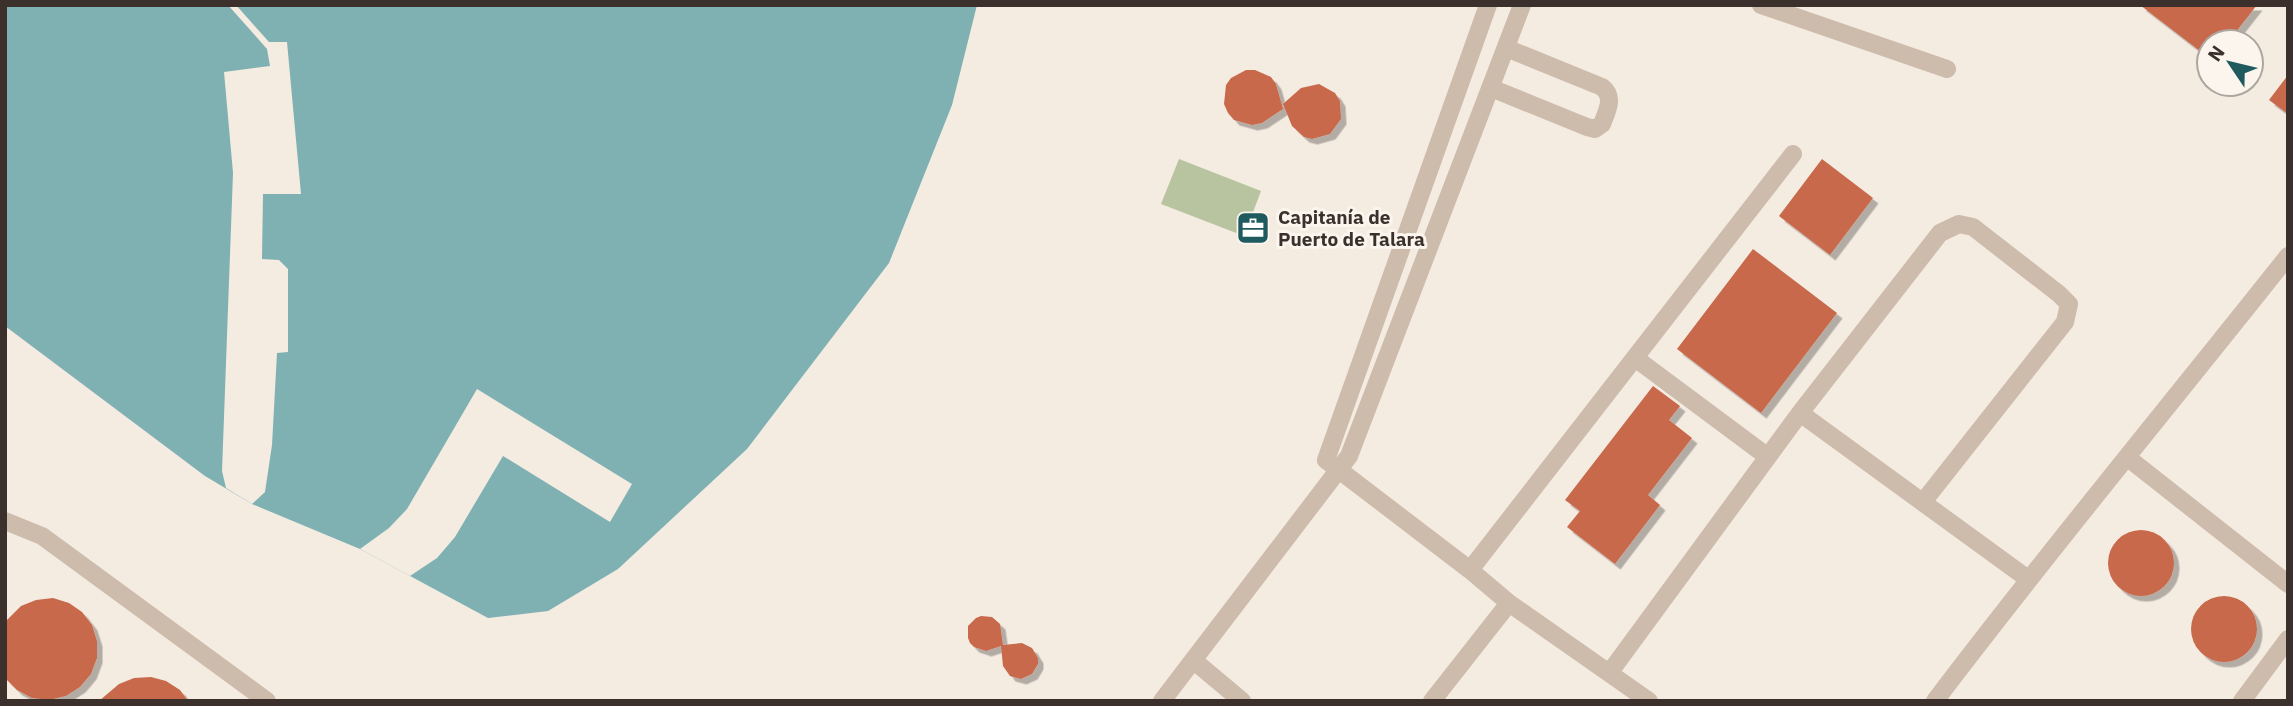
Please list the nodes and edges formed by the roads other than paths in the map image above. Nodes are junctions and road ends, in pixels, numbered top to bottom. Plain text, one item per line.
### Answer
1 (1488, 5) edge
2 (1522, 5) edge
3 (1761, 5) edge
4 (1506, 48) junction
5 (1947, 69) dead end
6 (1490, 88) junction
7 (1793, 154) dead end
8 (2288, 256) edge
9 (1635, 358) junction
10 (1800, 413) junction
11 (1768, 457) junction
12 (2128, 458) junction
13 (1333, 464) junction
14 (1923, 502) junction
15 (5, 521) edge
16 (1470, 570) junction
17 (2028, 579) junction
18 (2288, 584) edge
19 (1509, 603) junction
20 (2288, 639) edge
21 (1193, 660) junction
22 (1610, 672) junction
23 (267, 701) edge
24 (1162, 701) edge
25 (1242, 701) edge
26 (1432, 701) edge
27 (1649, 701) edge
28 (1935, 701) edge
29 (2242, 701) edge

1 - 13 street
2 - 4 street
3 - 5 street
4 - 6 street
4 - 6 street
6 - 13 street
7 - 9 street
8 - 12 street
9 - 11 street
9 - 16 street
10 - 11 street
10 - 14 street
10 - 14 street
11 - 22 street
12 - 17 street
12 - 18 street
13 - 16 street
13 - 21 street
14 - 17 street
15 - 23 street
16 - 19 street
17 - 28 street
19 - 22 street
19 - 26 street
20 - 29 street
21 - 24 street
21 - 25 street
22 - 27 street

